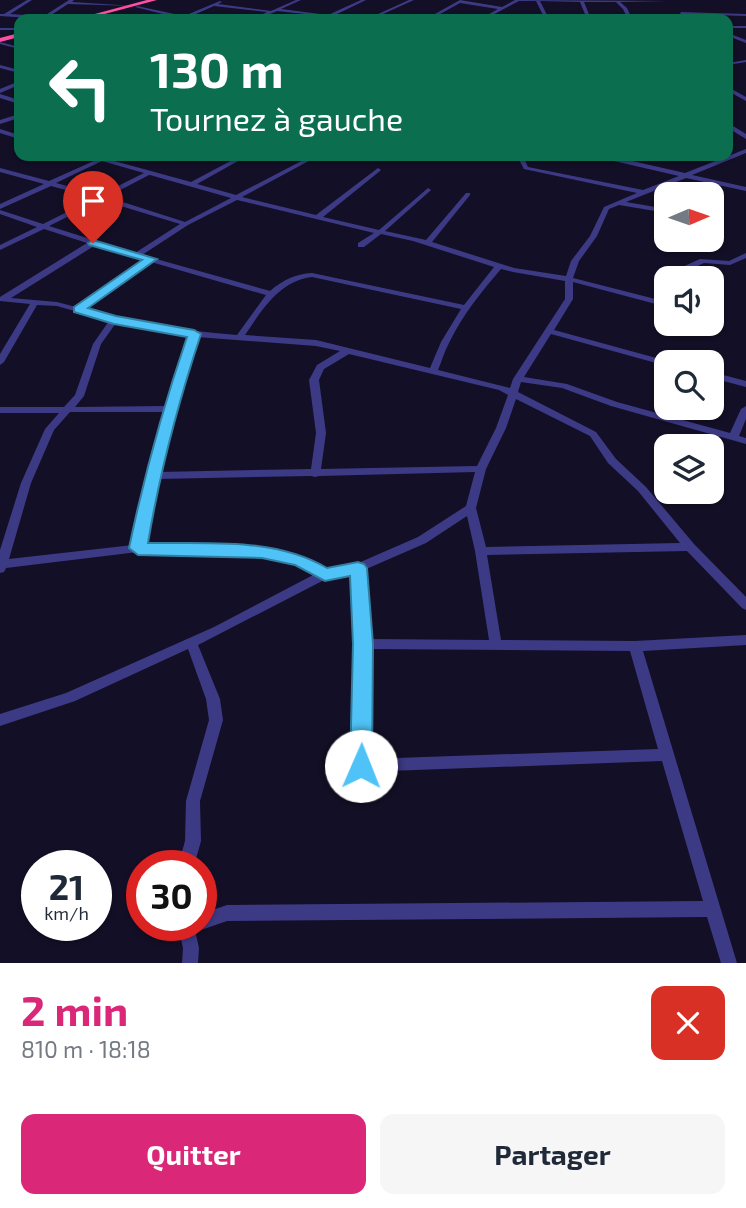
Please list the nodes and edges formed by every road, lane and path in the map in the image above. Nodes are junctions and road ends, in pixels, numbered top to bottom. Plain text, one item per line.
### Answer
1 (30, 0) edge
2 (110, 0) edge
3 (155, 0) edge
4 (165, 0) edge
5 (226, 0) edge
6 (299, 0) edge
7 (364, 0) edge
8 (518, 0) edge
9 (397, 1) edge
10 (410, 1) edge
11 (460, 1) edge
12 (538, 1) edge
13 (619, 1) edge
14 (667, 1) edge
15 (69, 2) edge
16 (582, 2) edge
17 (104, 5) junction
18 (215, 5) junction
19 (134, 7) junction
20 (501, 8) junction
21 (275, 11) junction
22 (681, 13) joint
23 (49, 14) edge
24 (102, 14) edge
25 (109, 14) edge
26 (167, 14) edge
27 (195, 14) edge
28 (268, 14) edge
29 (301, 14) edge
30 (334, 14) edge
31 (380, 14) edge
32 (438, 14) edge
33 (491, 14) edge
34 (714, 14) edge
35 (2, 15) edge
36 (96, 161) edge
37 (114, 161) edge
38 (235, 161) edge
39 (306, 161) edge
40 (522, 161) edge
41 (622, 161) edge
42 (721, 161) edge
43 (0, 170) edge
44 (378, 170) dead end
45 (147, 174) junction
46 (684, 175) junction
47 (51, 183) junction
48 (191, 185) junction
49 (746, 189) edge
50 (428, 190) dead end
51 (642, 192) junction
52 (467, 194) dead end
53 (100, 197) junction
54 (240, 197) junction
55 (615, 203) junction
56 (0, 209) edge
57 (654, 209) edge
58 (318, 217) junction
59 (186, 224) junction
60 (45, 228) junction
61 (380, 232) junction
62 (93, 243) junction
63 (427, 243) junction
64 (361, 245) dead end
65 (0, 248) edge
66 (137, 255) junction
67 (746, 255) edge
68 (151, 259) junction
69 (499, 266) junction
70 (687, 266) edge
71 (569, 279) junction
72 (271, 295) junction
73 (2, 299) edge
74 (35, 302) junction
75 (654, 302) edge
76 (466, 308) junction
77 (78, 309) junction
78 (114, 320) junction
79 (548, 331) junction
80 (194, 334) junction
81 (241, 335) junction
82 (347, 351) junction
83 (654, 360) edge
84 (0, 362) edge
85 (432, 372) junction
86 (724, 378) edge
87 (518, 379) junction
88 (746, 384) edge
89 (512, 395) junction
90 (169, 409) junction
91 (746, 409) edge
92 (0, 410) edge
93 (64, 411) junction
94 (733, 437) junction
95 (746, 441) edge
96 (481, 469) junction
97 (315, 474) junction
98 (153, 476) junction
99 (471, 508) junction
100 (690, 547) junction
101 (138, 548) junction
102 (481, 551) junction
103 (1, 561) edge
104 (358, 568) junction
105 (325, 575) junction
106 (746, 605) edge
107 (746, 640) edge
108 (190, 642) junction
109 (363, 644) junction
110 (496, 646) junction
111 (635, 646) junction
112 (0, 720) edge
113 (666, 755) junction
114 (190, 850) edge
115 (712, 909) junction
116 (217, 916) edge
117 (190, 941) edge
118 (190, 963) edge
119 (729, 963) edge

1 - 35 street
2 - 17 street
3 - 19 highway
4 - 19 highway
5 - 18 street
6 - 21 street
7 - 30 street
8 - 12 street
8 - 20 street
9 - 10 street
10 - 31 street
11 - 20 street
11 - 32 street
12 - 16 street
13 - 14 street
13 - 16 street
14 - 22 street
15 - 17 street
15 - 23 street
17 - 19 street
18 - 21 street
18 - 27 street
19 - 24 highway
19 - 25 highway
19 - 26 street
20 - 33 street
21 - 28 street
21 - 29 street
22 - 34 street
36 - 47 street
37 - 45 street
38 - 48 street
39 - 54 street
40 - 51 street
41 - 46 street
42 - 46 street
43 - 47 street
44 - 58 street
45 - 48 street
45 - 53 street
46 - 49 street
46 - 51 street
47 - 53 street
47 - 56 street
48 - 54 street
50 - 61 street
51 - 55 street
52 - 63 street
53 - 59 street
53 - 60 street
54 - 58 street
54 - 59 street
55 - 57 street
55 - 71 street
56 - 60 street
58 - 61 street
59 - 66 street
60 - 62 street
60 - 65 street
61 - 63 street
61 - 64 street
62 - 66 street
62 - 73 street
63 - 69 street
66 - 68 street
67 - 70 street
68 - 72 street
68 - 77 street
69 - 71 street
69 - 76 street
71 - 75 street
71 - 79 street
72 - 76 street
72 - 81 street
73 - 74 street
74 - 77 street
74 - 84 street
76 - 85 street
77 - 78 street
78 - 80 street
78 - 93 street
79 - 83 street
79 - 87 street
80 - 81 street
80 - 90 street
81 - 82 street
82 - 85 street
82 - 97 street
85 - 89 street
86 - 88 street
87 - 89 street
87 - 94 street
89 - 96 street
89 - 100 street
90 - 93 street
90 - 98 street
91 - 94 street
92 - 93 street
93 - 103 street
94 - 95 street
96 - 97 street
96 - 99 street
97 - 98 street
98 - 101 street
99 - 102 street
99 - 104 street
100 - 102 street
100 - 106 street
101 - 103 street
101 - 105 street
102 - 110 street
104 - 105 street
104 - 109 street
105 - 108 street
107 - 111 street
108 - 112 street
108 - 114 street
109 - 110 street
109 - 113 street
110 - 111 street
111 - 113 street
113 - 115 street
115 - 116 street
115 - 119 street
117 - 118 street

